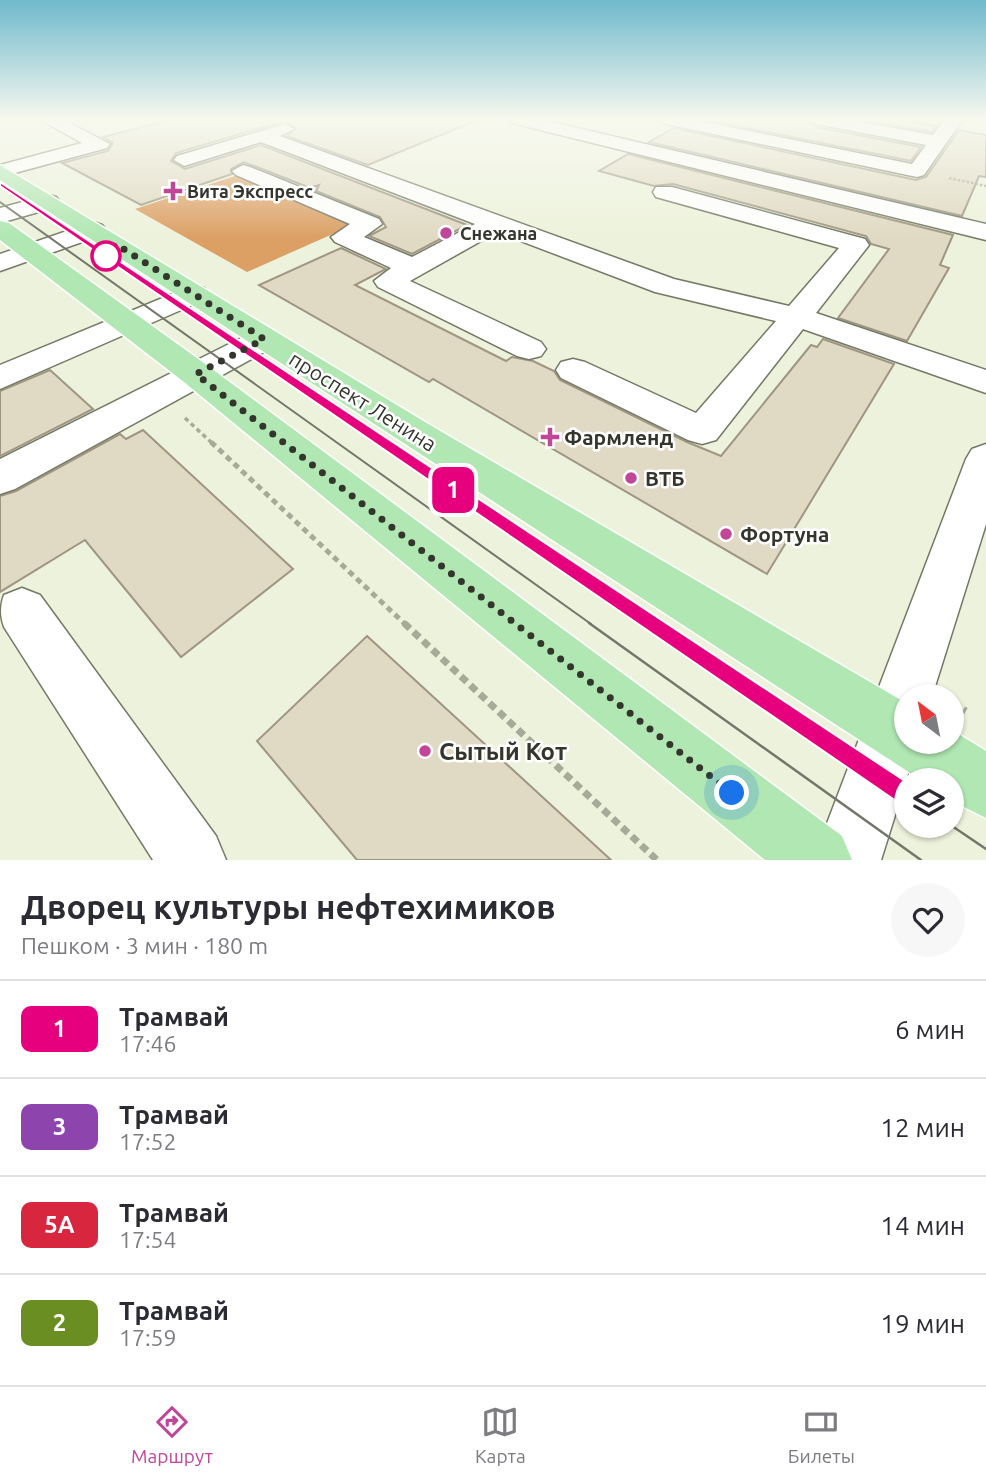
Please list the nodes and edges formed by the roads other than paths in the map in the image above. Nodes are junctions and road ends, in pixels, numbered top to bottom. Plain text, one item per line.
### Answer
1 (44, 159) edge
2 (337, 159) edge
3 (692, 159) edge
4 (860, 159) edge
5 (924, 159) edge
6 (0, 171) edge
7 (243, 171) dead end
8 (694, 172) dead end
9 (48, 202) junction
10 (0, 216) edge
11 (494, 224) junction
12 (93, 230) junction
13 (986, 232) edge
14 (11, 247) edge
15 (414, 268) junction
16 (194, 294) junction
17 (798, 317) junction
18 (126, 323) junction
19 (264, 339) junction
20 (529, 349) dead end
21 (573, 370) dead end
22 (0, 378) edge
23 (986, 382) edge
24 (177, 384) junction
25 (0, 478) edge
26 (982, 484) edge
27 (22, 611) dead end
28 (921, 684) edge
29 (894, 728) edge
30 (896, 754) edge
31 (935, 754) edge
32 (986, 787) edge
33 (192, 860) edge
34 (818, 860) edge
35 (847, 860) edge

1 - 6 street
2 - 11 street
3 - 13 street
4 - 5 street
6 - 9 main road, проспект Ленина
7 - 15 street
8 - 17 street
9 - 10 street
9 - 12 main road, проспект Ленина
11 - 15 street
11 - 17 street
12 - 14 street
12 - 16 main road, проспект Ленина
14 - 18 main road
15 - 20 street
16 - 18 street
16 - 19 main road, проспект Ленина
17 - 21 street
17 - 23 street
18 - 22 street
18 - 24 main road
19 - 24 street
19 - 29 main road, проспект Ленина
24 - 25 street
24 - 34 main road
26 - 28 street
27 - 33 street
30 - 35 street
31 - 32 main road, проспект Ленина

